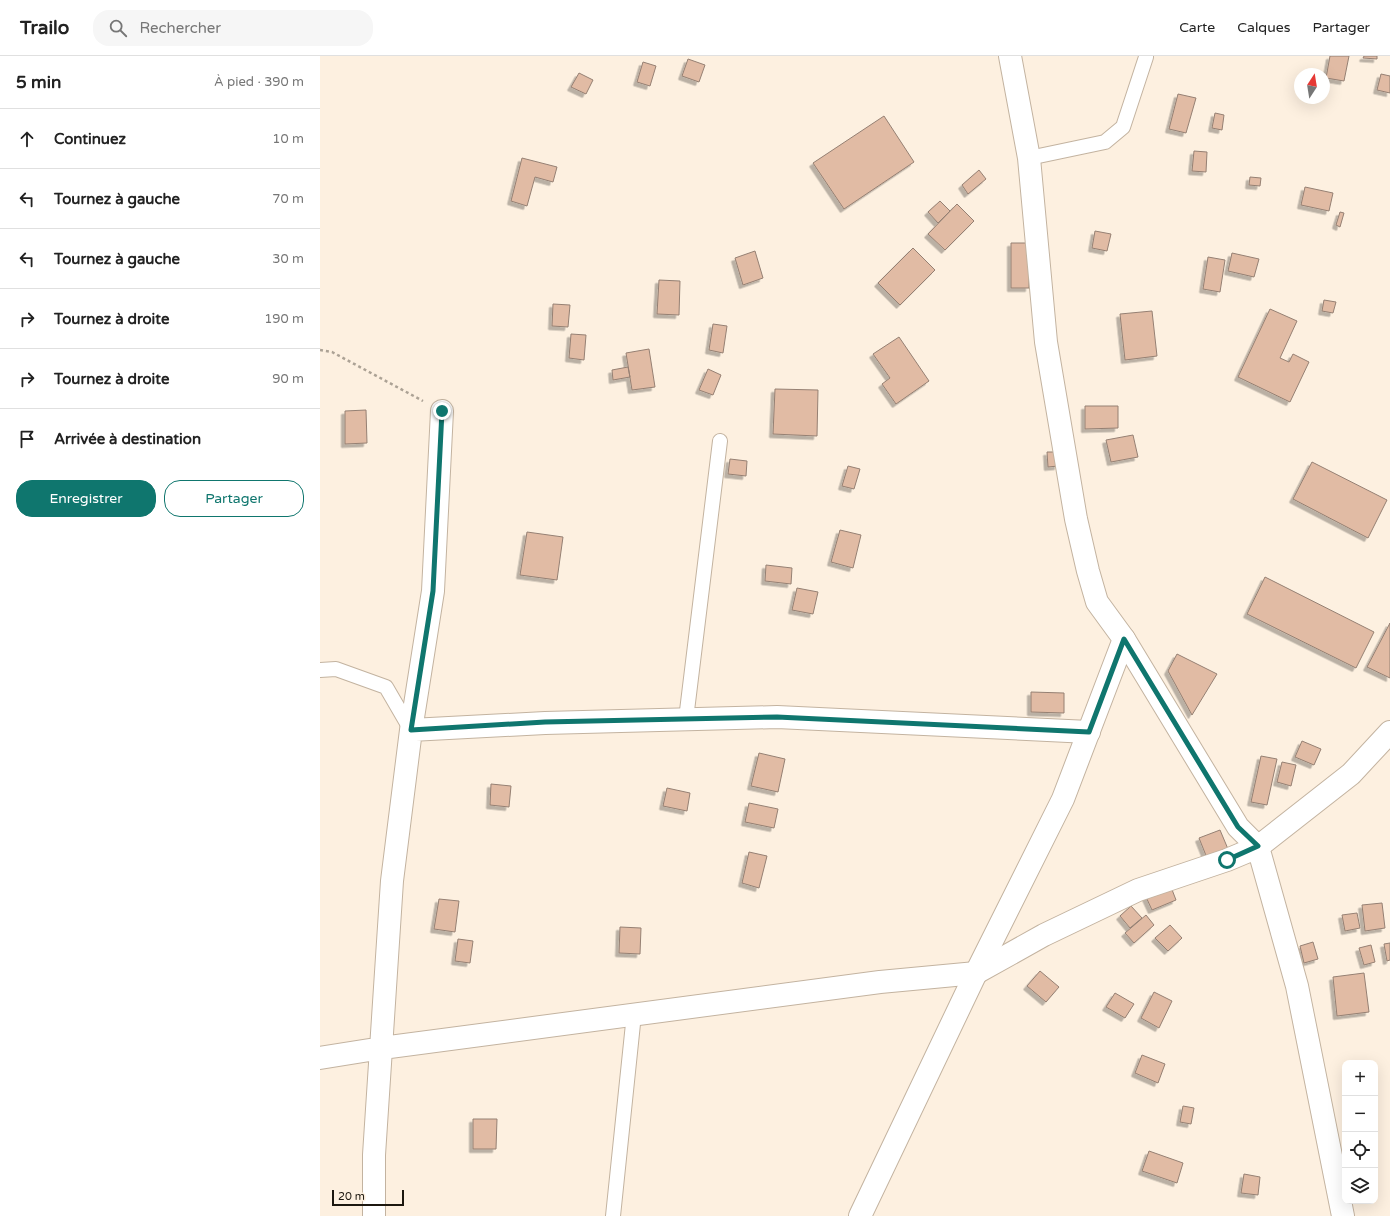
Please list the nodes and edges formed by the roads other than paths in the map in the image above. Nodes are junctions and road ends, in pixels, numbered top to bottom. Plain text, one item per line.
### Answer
1 (1010, 56) edge
2 (1146, 57) dead end
3 (1029, 158) junction
4 (442, 411) road end
5 (720, 441) dead end
6 (1124, 639) junction
7 (320, 670) edge
8 (686, 719) junction
9 (411, 730) junction
10 (1089, 732) junction
11 (1390, 732) edge
12 (1258, 846) junction
13 (976, 973) junction
14 (634, 1014) junction
15 (382, 1048) junction
16 (320, 1058) edge
17 (374, 1216) edge
18 (613, 1216) edge
19 (860, 1216) edge
20 (1343, 1216) edge

1 - 3 street
2 - 3 lane
3 - 6 street
4 - 9 street
5 - 8 lane
6 - 10 street
6 - 12 street
7 - 9 lane
8 - 9 street
8 - 10 street
9 - 15 street
10 - 13 street
11 - 12 street
12 - 13 street
12 - 20 street
13 - 14 street
13 - 19 street
14 - 15 street
14 - 18 lane
15 - 16 street
15 - 17 street

